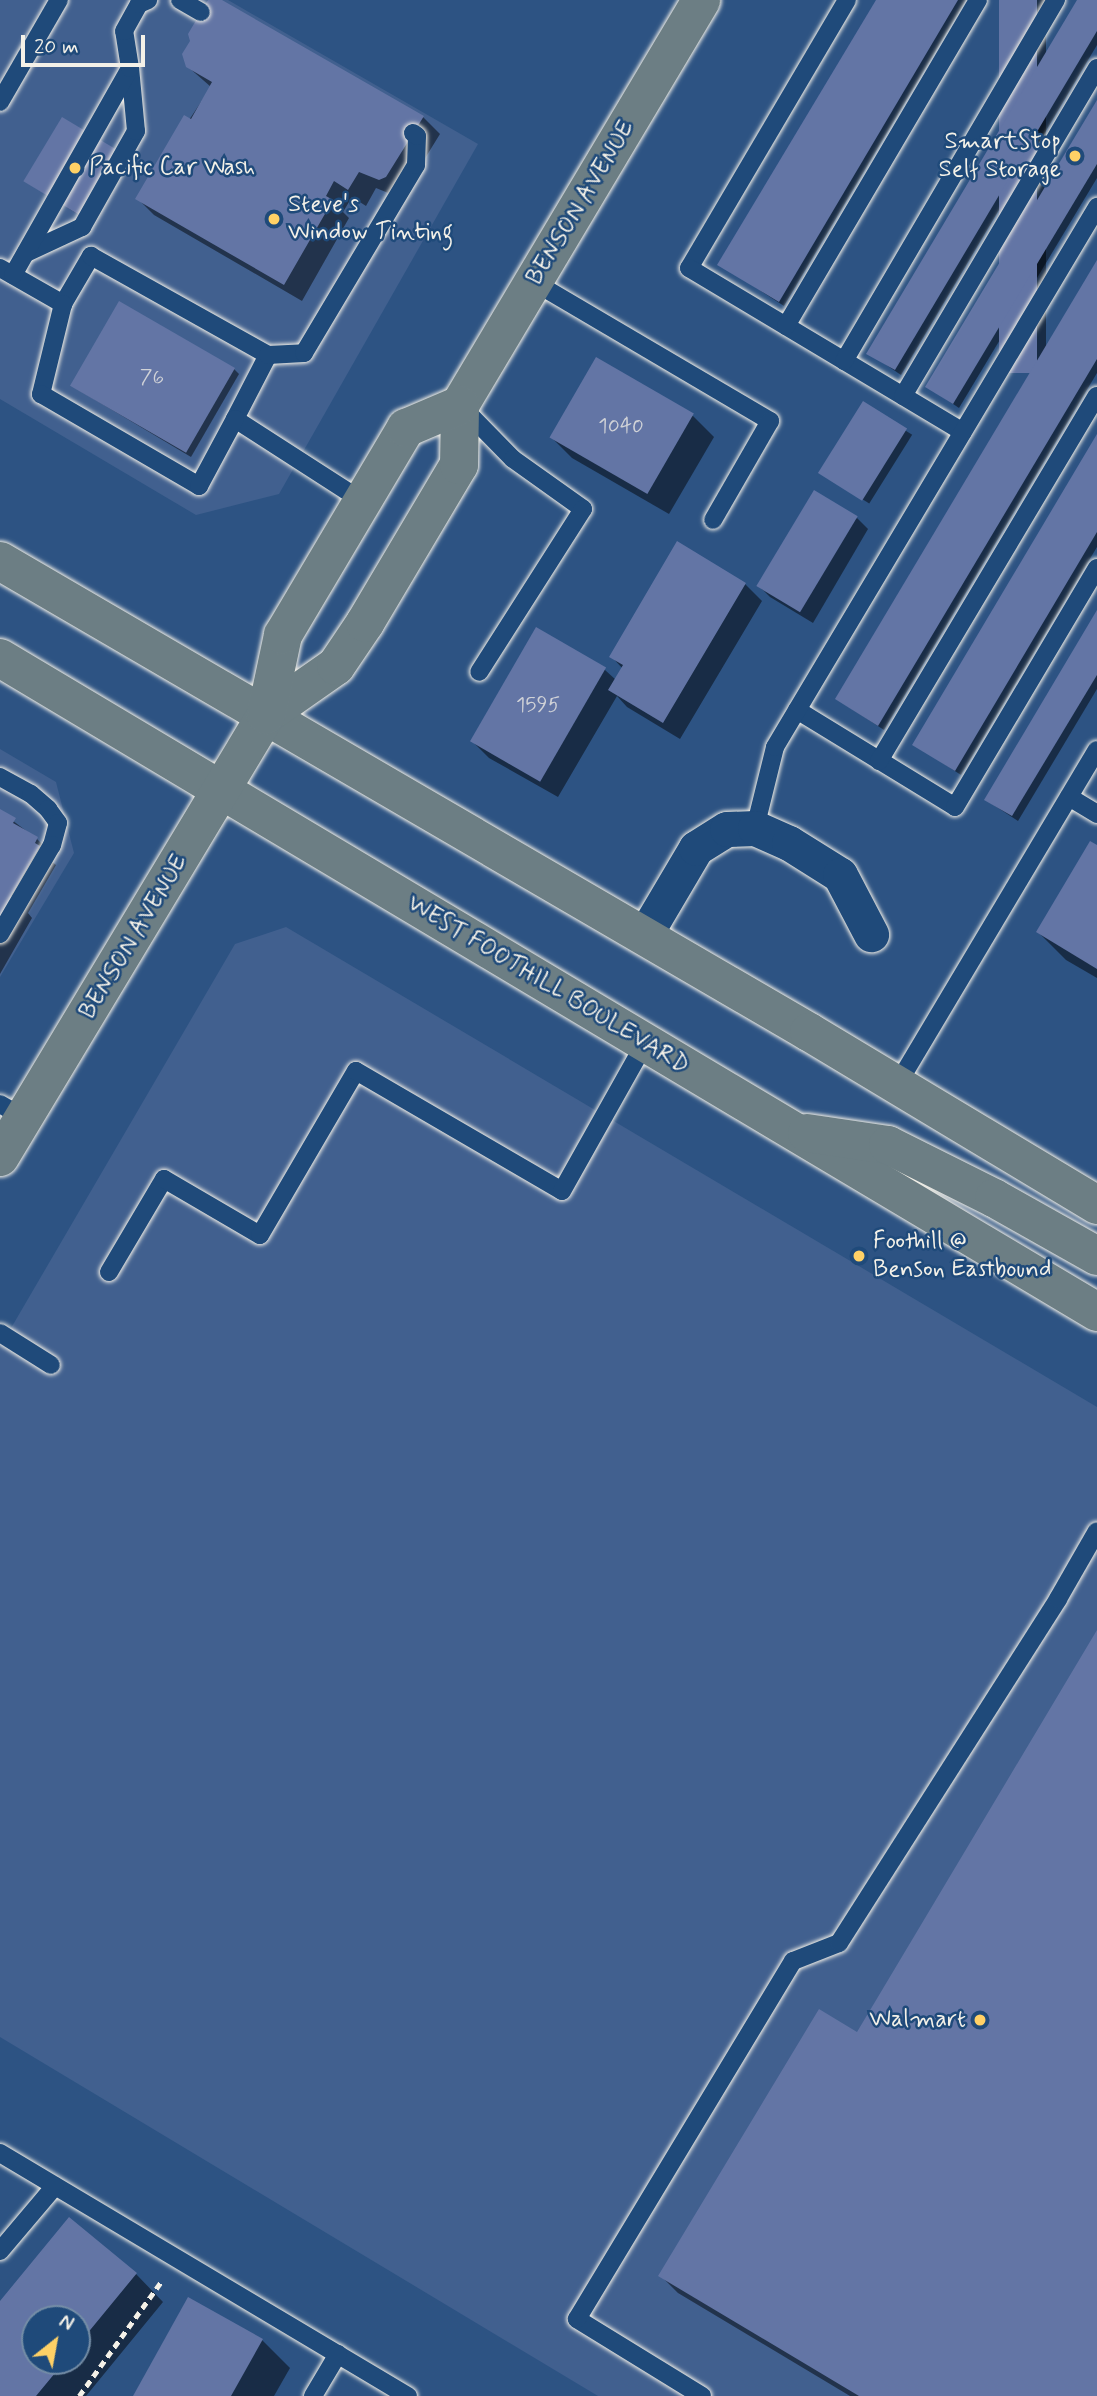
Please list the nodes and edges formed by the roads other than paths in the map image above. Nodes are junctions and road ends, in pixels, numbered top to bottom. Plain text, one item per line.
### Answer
1 (59, 0) edge
2 (148, 0) edge
3 (180, 0) edge
4 (701, 0) edge
5 (847, 0) edge
6 (978, 0) edge
7 (1056, 0) edge
8 (201, 12) dead end
9 (130, 68) junction
10 (1097, 68) edge
11 (0, 102) edge
12 (413, 134) dead end
13 (1097, 207) edge
14 (26, 253) junction
15 (6, 272) edge
16 (534, 282) junction
17 (63, 304) junction
18 (786, 326) junction
19 (268, 355) junction
20 (844, 361) junction
21 (1097, 396) edge
22 (903, 397) junction
23 (460, 405) junction
24 (235, 419) junction
25 (963, 432) junction
26 (362, 501) junction
27 (713, 520) dead end
28 (0, 561) edge
29 (1097, 568) edge
30 (0, 658) edge
31 (479, 671) dead end
32 (797, 710) junction
33 (266, 715) junction
34 (1097, 750) edge
35 (879, 761) junction
36 (0, 777) edge
37 (223, 790) junction
38 (1069, 797) junction
39 (1097, 814) edge
40 (755, 828) junction
41 (0, 934) edge
42 (871, 934) dead end
43 (644, 936) junction
44 (645, 1043) junction
45 (897, 1085) junction
46 (12, 1111) edge
47 (788, 1130) junction
48 (0, 1157) edge
49 (1097, 1205) edge
50 (1097, 1256) edge
51 (109, 1272) dead end
52 (1097, 1312) edge
53 (0, 1333) edge
54 (51, 1365) dead end
55 (1097, 1531) edge
56 (0, 2153) edge
57 (55, 2186) junction
58 (0, 2251) edge
59 (338, 2354) junction
60 (313, 2396) edge
61 (408, 2396) edge
62 (702, 2396) edge

1 - 11 lane
2 - 9 lane
3 - 8 lane
4 - 16 main road, BENSON AVENUE
5 - 18 lane
6 - 18 lane
7 - 20 lane
9 - 14 lane
9 - 14 lane
10 - 22 lane
12 - 19 lane
13 - 25 lane
14 - 15 lane
15 - 17 lane
16 - 23 main road, BENSON AVENUE
16 - 27 lane
17 - 19 lane
17 - 24 lane
18 - 20 lane
19 - 24 lane
20 - 22 lane
21 - 35 lane
22 - 25 lane
23 - 26 main road, BENSON AVENUE
23 - 31 lane
23 - 33 main road, BENSON AVENUE
24 - 26 lane
25 - 32 lane
26 - 33 main road, BENSON AVENUE
28 - 33 main road
29 - 35 lane
30 - 37 main road, WEST FOOTHILL BOULEVARD
32 - 35 lane
32 - 40 lane
33 - 37 main road, BENSON AVENUE
33 - 43 main road
34 - 38 lane
36 - 41 lane
37 - 44 main road, WEST FOOTHILL BOULEVARD
37 - 46 main road, BENSON AVENUE
38 - 39 lane
38 - 45 lane
40 - 42 street
40 - 43 street
43 - 45 main road
44 - 47 main road, WEST FOOTHILL BOULEVARD
44 - 51 lane
45 - 49 main road
46 - 48 main road, BENSON AVENUE
47 - 50 main road
47 - 52 main road, WEST FOOTHILL BOULEVARD
53 - 54 lane
55 - 62 lane
56 - 57 lane
57 - 58 lane
57 - 59 lane
59 - 60 lane
59 - 61 lane

